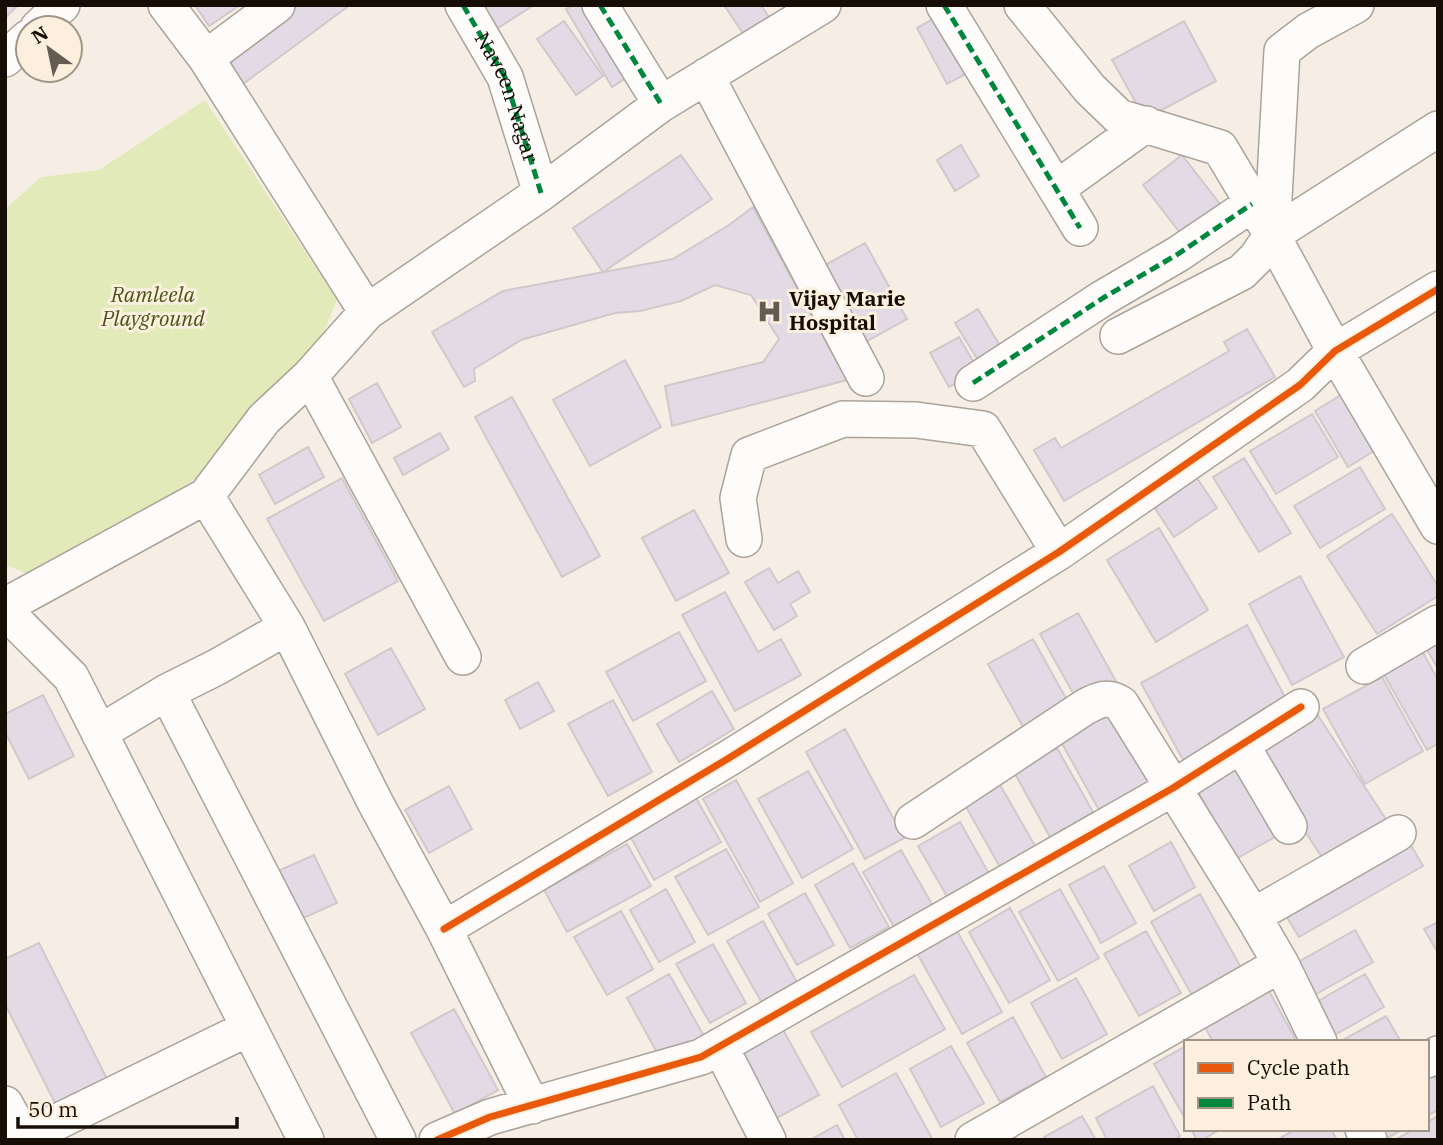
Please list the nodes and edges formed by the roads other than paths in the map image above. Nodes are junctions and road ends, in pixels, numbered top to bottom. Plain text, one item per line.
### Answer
1 (166, 5) edge
2 (277, 5) edge
3 (463, 5) edge
4 (600, 5) edge
5 (823, 5) edge
6 (944, 5) edge
7 (1022, 5) edge
8 (1356, 5) edge
9 (1302, 18) edge
10 (206, 58) junction
11 (706, 76) junction
12 (661, 104) junction
13 (1146, 124) junction
14 (1438, 129) edge
15 (1056, 189) junction
16 (541, 192) junction
17 (1252, 204) junction
18 (1080, 228) dead end
19 (1272, 235) junction
20 (1438, 289) edge
21 (367, 312) junction
22 (1118, 336) dead end
23 (1335, 351) junction
24 (310, 376) junction
25 (866, 378) dead end
26 (972, 383) dead end
27 (1426, 477) edge
28 (205, 496) junction
29 (1438, 526) edge
30 (744, 539) dead end
31 (1059, 552) junction
32 (5, 608) edge
33 (1438, 623) edge
34 (287, 627) junction
35 (463, 657) dead end
36 (1364, 666) dead end
37 (167, 692) junction
38 (1301, 707) dead end
39 (99, 733) junction
40 (1242, 746) junction
41 (1173, 788) junction
42 (913, 821) dead end
43 (1289, 826) dead end
44 (1398, 833) dead end
45 (1253, 916) junction
46 (444, 929) junction
47 (1281, 964) junction
48 (249, 1028) junction
49 (1318, 1040) edge
50 (720, 1046) junction
51 (5, 1104) edge
52 (531, 1106) junction
53 (23, 1139) edge
54 (306, 1140) edge
55 (398, 1140) edge
56 (437, 1140) edge
57 (768, 1140) edge
58 (974, 1140) edge

1 - 10 street
2 - 10 street
3 - 16 street, Naveen Nagar
4 - 12 street
5 - 11 street
6 - 15 street
7 - 13 street
8 - 9 street
9 - 19 street
10 - 21 street
11 - 12 street
11 - 25 street
12 - 16 street
13 - 15 street
13 - 17 street
14 - 19 street
15 - 18 street
16 - 21 street
17 - 19 street
17 - 26 street
19 - 22 street
19 - 23 street
20 - 23 street
21 - 24 street
23 - 27 street
23 - 31 street
24 - 28 street
24 - 35 street
27 - 29 street
28 - 32 street
28 - 34 street
30 - 31 street
31 - 46 street
32 - 39 street
33 - 36 street
34 - 37 street
34 - 46 street
37 - 39 street
37 - 55 street
38 - 40 street
39 - 48 street
40 - 41 street
40 - 43 street
41 - 42 street
41 - 45 street
41 - 50 street
44 - 45 street
45 - 47 street
46 - 52 street
47 - 49 street
47 - 58 street
48 - 53 street
48 - 54 street
50 - 52 street
50 - 57 street
51 - 53 street
52 - 56 street

